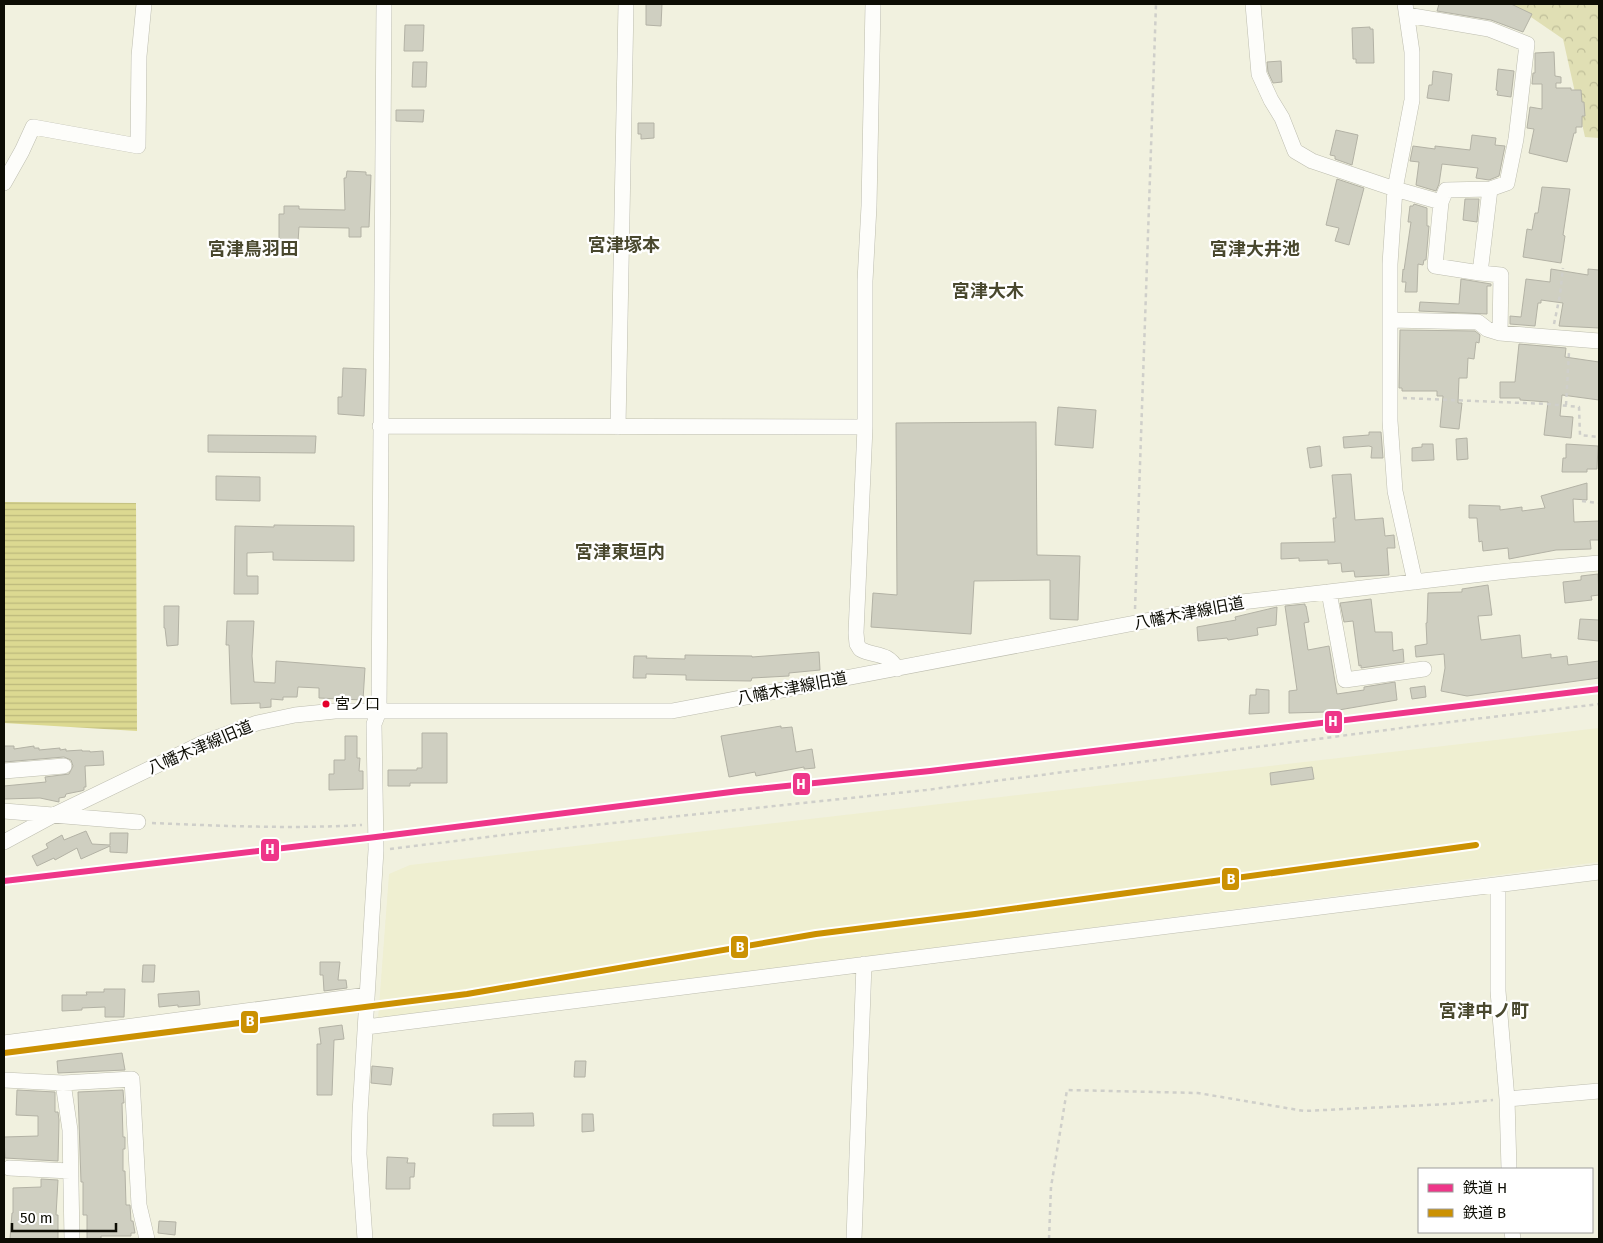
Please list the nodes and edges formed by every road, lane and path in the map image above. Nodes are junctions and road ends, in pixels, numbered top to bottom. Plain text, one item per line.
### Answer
1 (144, 4) edge
2 (384, 4) edge
3 (626, 4) edge
4 (873, 4) edge
5 (1156, 4) edge
6 (1253, 4) edge
7 (1406, 10) edge
8 (4, 183) edge
9 (1395, 189) junction
10 (1490, 190) junction
11 (1440, 202) junction
12 (1562, 268) dead end
13 (1480, 273) junction
14 (1391, 320) junction
15 (1500, 333) junction
16 (1552, 338) junction
17 (1569, 339) junction
18 (1599, 341) edge
19 (1391, 398) junction
20 (1566, 406) junction
21 (380, 426) junction
22 (618, 427) junction
23 (864, 427) junction
24 (1599, 437) edge
25 (1582, 501) dead end
26 (1599, 503) edge
27 (1599, 564) edge
28 (1415, 582) junction
29 (1329, 592) junction
30 (1135, 623) junction
31 (897, 668) junction
32 (1424, 669) dead end
33 (1599, 704) edge
34 (379, 711) junction
35 (64, 766) dead end
36 (4, 771) edge
37 (4, 811) edge
38 (54, 815) junction
39 (138, 822) joint
40 (375, 825) junction
41 (4, 842) edge
42 (376, 850) junction
43 (1599, 872) edge
44 (1498, 885) junction
45 (864, 964) junction
46 (367, 995) junction
47 (366, 1027) junction
48 (4, 1043) edge
49 (4, 1080) edge
50 (63, 1084) junction
51 (1599, 1091) edge
52 (1507, 1099) junction
53 (9, 1168) dead end
54 (1510, 1168) edge
55 (70, 1171) junction
56 (72, 1239) edge
57 (147, 1239) edge
58 (365, 1239) edge
59 (854, 1239) edge
60 (1049, 1239) edge

1 - 8 street
2 - 21 street
3 - 22 street
4 - 23 street
5 - 30 path
6 - 9 street
7 - 9 street
7 - 10 street
9 - 11 street
9 - 14 street
10 - 11 street
10 - 13 street
11 - 13 street
12 - 16 path
13 - 15 street
14 - 15 street
14 - 19 street
15 - 16 street
16 - 17 street
17 - 18 street
17 - 20 path
19 - 20 path
19 - 28 street
20 - 24 path
21 - 22 street
21 - 34 street
22 - 23 street
23 - 31 street
25 - 26 path
27 - 28 street, 八幡木津線旧道
28 - 29 street, 八幡木津線旧道
29 - 30 street, 八幡木津線旧道
29 - 32 street
30 - 31 street, 八幡木津線旧道
31 - 34 street, 八幡木津線旧道
33 - 42 path
34 - 38 street, 八幡木津線旧道
34 - 40 street
35 - 36 street
37 - 38 street
38 - 39 street
38 - 41 street, 八幡木津線旧道
39 - 40 path
40 - 42 street
42 - 46 street
43 - 44 street
44 - 45 street
44 - 52 street
45 - 47 street
45 - 59 street
46 - 47 street
46 - 48 street
47 - 58 street
49 - 50 street
50 - 55 street
50 - 57 street
51 - 52 street
52 - 54 street
52 - 60 path
53 - 55 street
55 - 56 street

